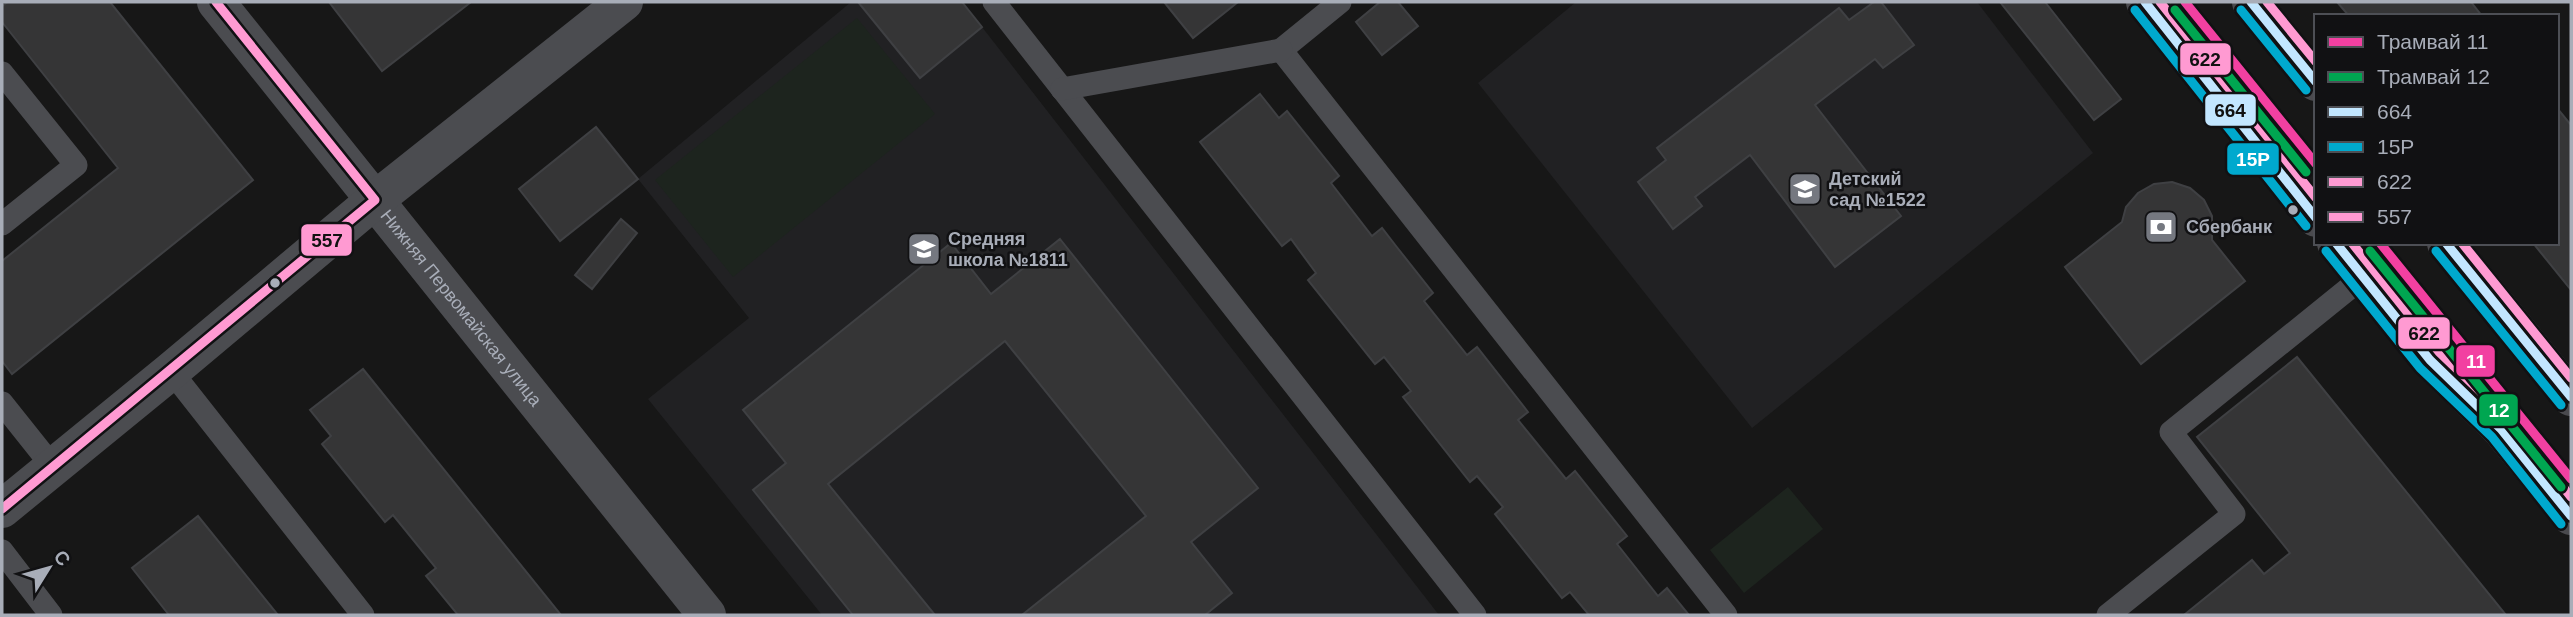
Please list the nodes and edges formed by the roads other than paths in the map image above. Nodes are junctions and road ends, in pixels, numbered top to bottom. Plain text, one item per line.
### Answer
1 (216, 2) edge
2 (624, 2) edge
3 (994, 2) edge
4 (1340, 2) edge
5 (2147, 2) edge
6 (2251, 2) edge
7 (1281, 50) junction
8 (2, 73) edge
9 (2314, 80) edge
10 (1062, 89) junction
11 (375, 200) junction
12 (2314, 215) edge
13 (2, 223) edge
14 (2338, 245) edge
15 (2448, 245) edge
16 (2362, 277) junction
17 (171, 371) junction
18 (2569, 391) edge
19 (2, 403) edge
20 (53, 467) junction
21 (2, 509) edge
22 (2571, 516) edge
23 (2, 551) edge
24 (51, 615) edge
25 (363, 615) edge
26 (707, 615) edge
27 (1475, 615) edge
28 (1726, 615) edge
29 (2108, 615) edge

1 - 11 street, Нижняя Первомайская улица
2 - 11 street
3 - 10 lane
4 - 7 lane
5 - 12 main road
6 - 9 main road
7 - 10 lane
7 - 28 lane
8 - 13 lane
10 - 27 lane
11 - 17 street
11 - 26 street, Нижняя Первомайская улица
14 - 16 main road
15 - 18 main road
16 - 22 main road
16 - 29 lane
17 - 20 street
17 - 25 lane
19 - 20 lane
20 - 21 street
23 - 24 lane

